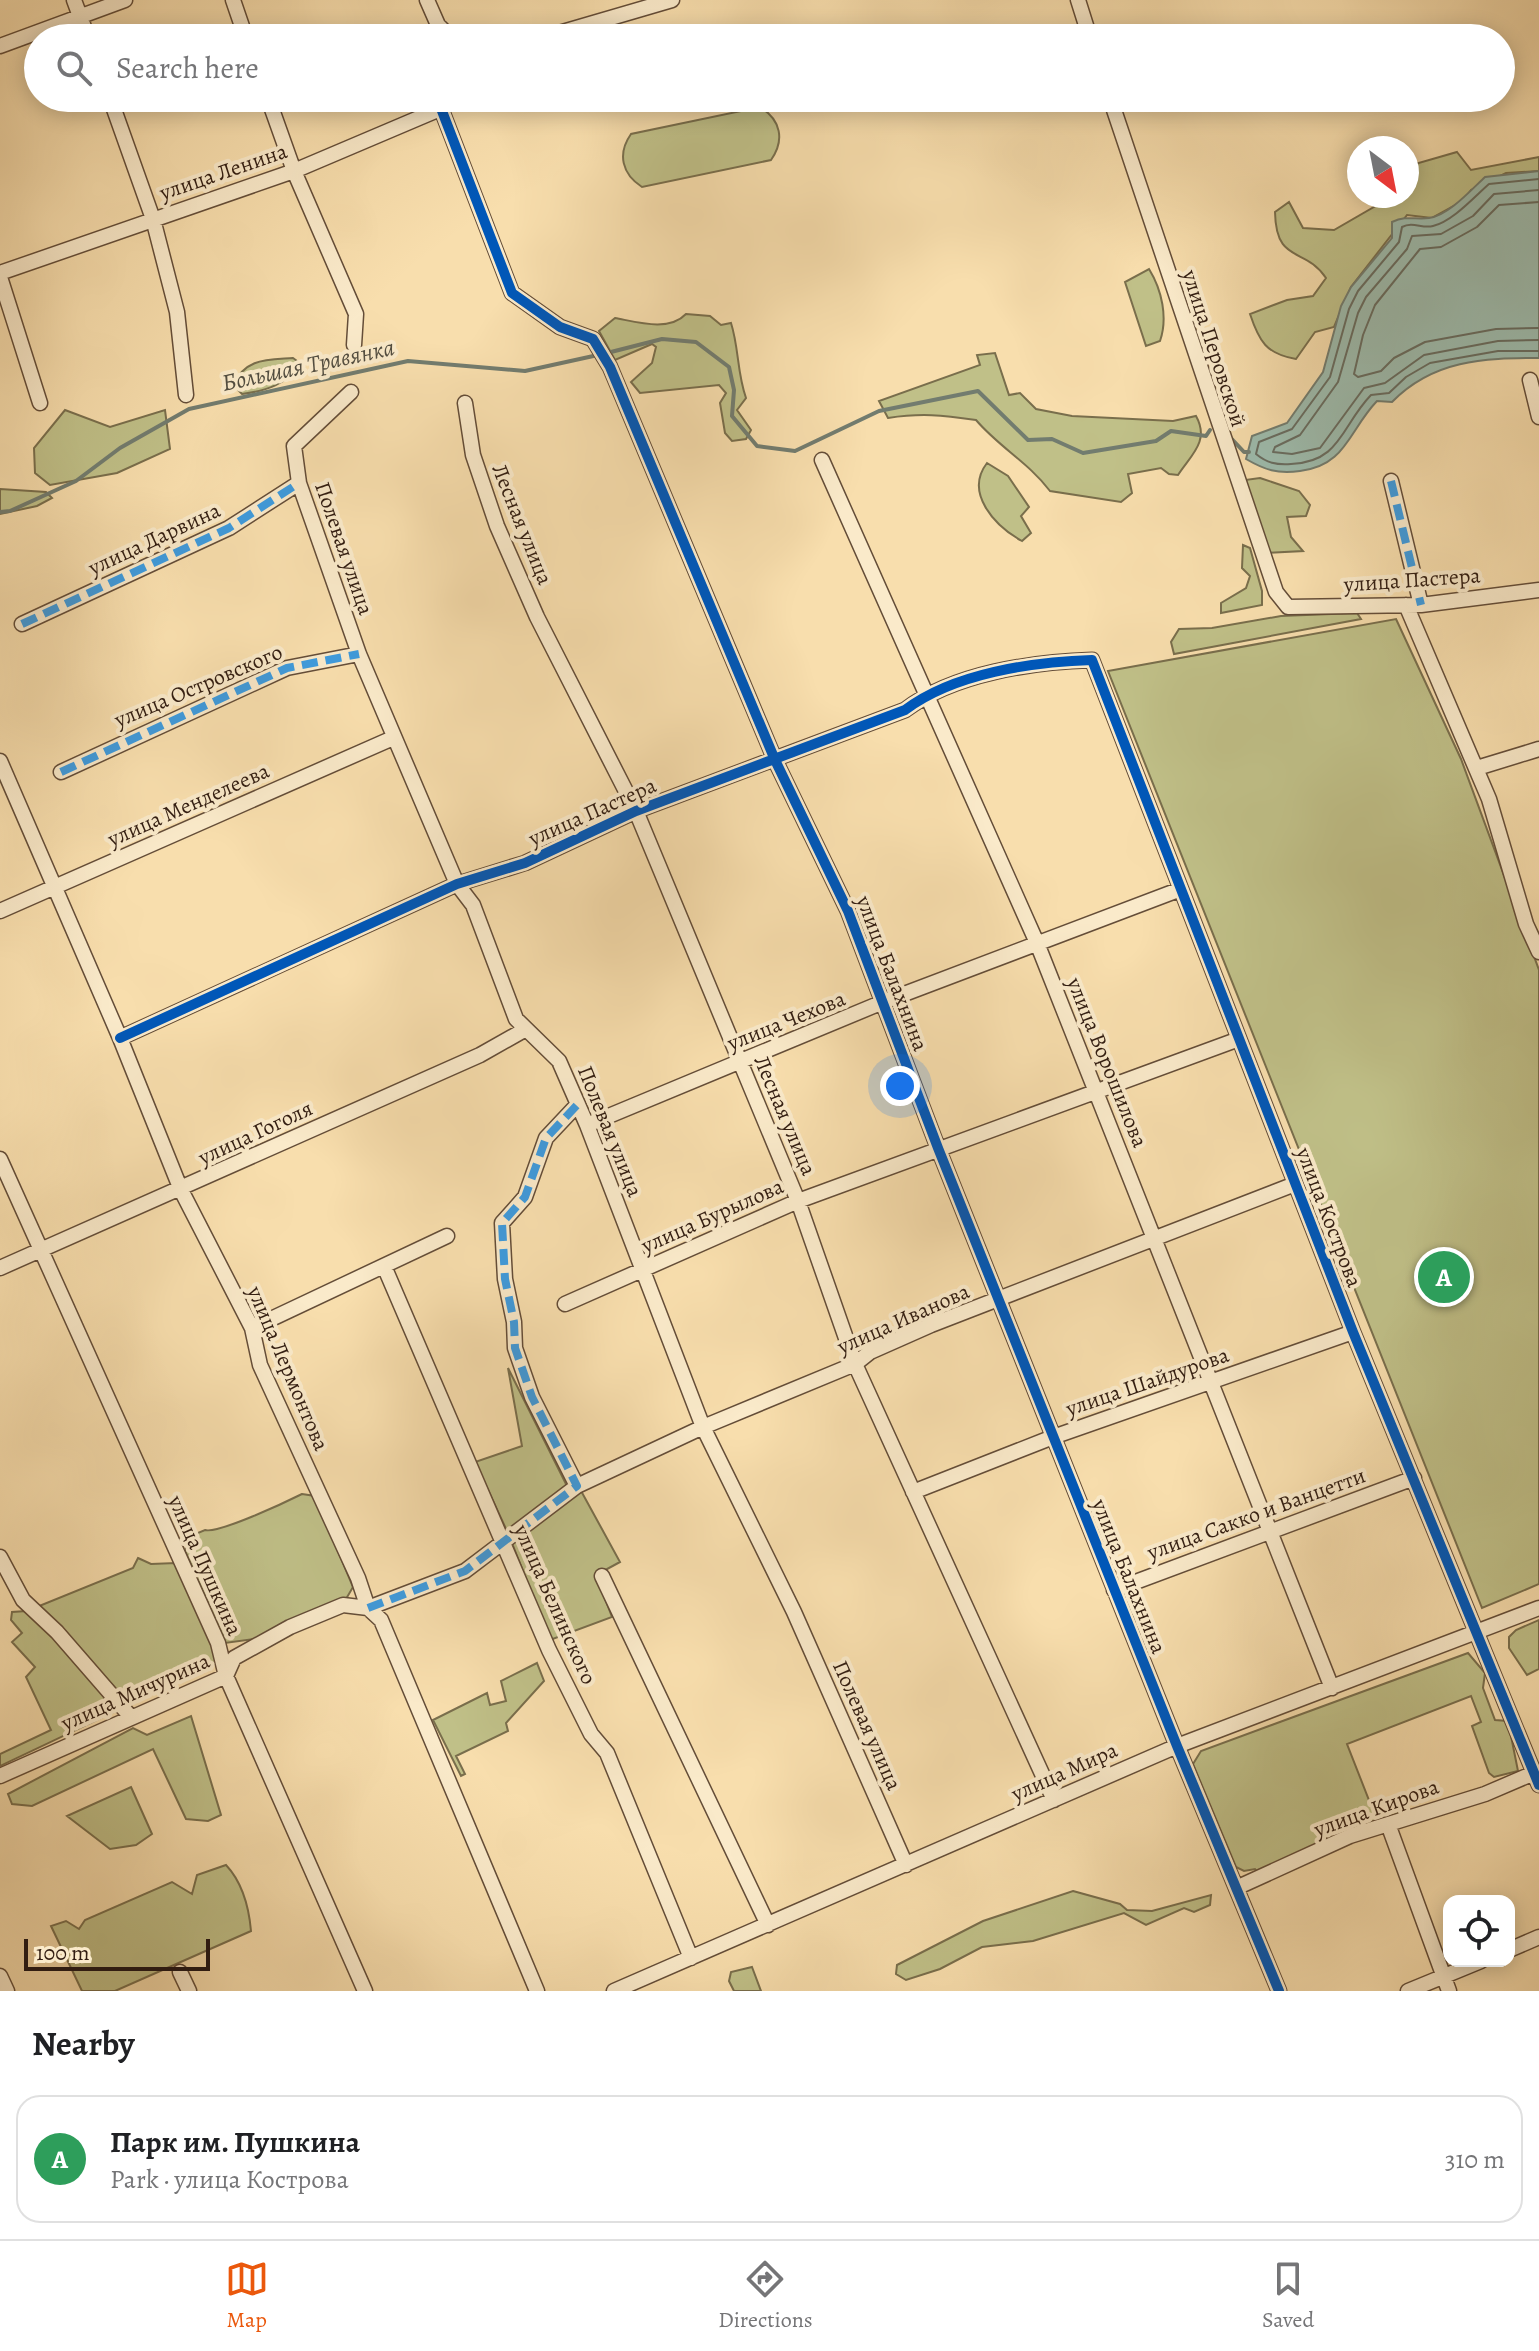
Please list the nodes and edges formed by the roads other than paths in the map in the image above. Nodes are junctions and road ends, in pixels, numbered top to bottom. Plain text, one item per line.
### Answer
1 (74, 0) edge
2 (125, 0) edge
3 (233, 0) edge
4 (427, 0) edge
5 (672, 0) edge
6 (1078, 0) edge
7 (80, 16) junction
8 (59, 24) edge
9 (83, 24) edge
10 (241, 24) edge
11 (433, 24) edge
12 (590, 24) edge
13 (1086, 24) edge
14 (24, 37) edge
15 (0, 46) edge
16 (115, 112) edge
17 (273, 112) edge
18 (420, 112) edge
19 (442, 112) edge
20 (1115, 112) edge
21 (294, 171) junction
22 (153, 219) junction
23 (0, 275) edge
24 (354, 345) dead end
25 (1530, 380) dead end
26 (351, 392) dead end
27 (186, 395) dead end
28 (40, 403) dead end
29 (465, 403) dead end
30 (1539, 417) edge
31 (822, 460) dead end
32 (1391, 481) dead end
33 (299, 483) junction
34 (1539, 590) edge
35 (1414, 605) junction
36 (1288, 607) joint
37 (22, 624) dead end
38 (359, 654) junction
39 (1092, 660) joint
40 (927, 693) junction
41 (393, 738) junction
42 (1539, 749) edge
43 (775, 760) junction
44 (0, 761) edge
45 (1477, 768) junction
46 (61, 772) dead end
47 (636, 811) junction
48 (457, 884) junction
49 (55, 886) junction
50 (1181, 889) junction
51 (0, 911) edge
52 (1533, 921) edge
53 (1037, 943) junction
54 (1539, 952) edge
55 (883, 1002) junction
56 (526, 1029) junction
57 (120, 1038) junction
58 (1239, 1039) junction
59 (739, 1060) junction
60 (1097, 1094) junction
61 (578, 1104) junction
62 (587, 1125) junction
63 (938, 1148) junction
64 (0, 1159) edge
65 (1295, 1184) junction
66 (181, 1190) junction
67 (798, 1201) junction
68 (447, 1236) dead end
69 (1154, 1239) junction
70 (39, 1251) junction
71 (384, 1266) junction
72 (0, 1268) edge
73 (643, 1270) junction
74 (998, 1300) junction
75 (565, 1304) dead end
76 (252, 1328) junction
77 (1353, 1332) junction
78 (855, 1364) junction
79 (1211, 1382) junction
80 (703, 1427) junction
81 (1053, 1437) junction
82 (1414, 1478) junction
83 (577, 1486) junction
84 (913, 1492) junction
85 (1269, 1529) junction
86 (505, 1542) junction
87 (0, 1557) edge
88 (602, 1576) dead end
89 (1114, 1590) junction
90 (368, 1608) junction
91 (1539, 1608) edge
92 (1479, 1632) junction
93 (226, 1676) junction
94 (1332, 1688) junction
95 (130, 1716) junction
96 (1177, 1746) junction
97 (0, 1776) edge
98 (1536, 1779) edge
99 (1054, 1800) junction
100 (1388, 1824) junction
101 (906, 1865) junction
102 (1236, 1888) junction
103 (768, 1925) junction
104 (1539, 1937) edge
105 (1515, 1947) edge
106 (691, 1958) junction
107 (1472, 1967) edge
108 (180, 1972) dead end
109 (0, 1976) edge
110 (1446, 1984) edge
111 (7, 1991) edge
112 (189, 1991) edge
113 (365, 1991) edge
114 (537, 1991) edge
115 (614, 1991) edge
116 (1279, 1991) edge
117 (1408, 1991) edge

1 - 7 street
2 - 7 street
3 - 10 street
4 - 11 street
5 - 12 street
6 - 13 street
7 - 8 street
7 - 9 street
14 - 15 street
16 - 22 street
17 - 21 street
18 - 21 street, улица Ленина
19 - 43 street, улица Балахнина
20 - 36 street, улица Перовской
21 - 22 street, улица Ленина
21 - 24 street
22 - 23 street, улица Ленина
22 - 27 street
23 - 28 street
25 - 30 street
26 - 33 street, Полевая улица
29 - 47 street, Лесная улица
31 - 40 street, улица Ворошилова
32 - 35 street
33 - 37 street, улица Дарвина
33 - 38 street, Полевая улица
34 - 35 street, улица Пастера
35 - 36 street, улица Пастера
35 - 45 street
38 - 41 street, Полевая улица
38 - 46 street, улица Островского
39 - 40 street, улица Пастера
39 - 50 street, улица Кострова
40 - 43 street, улица Пастера
40 - 53 street, улица Ворошилова
41 - 48 street, Полевая улица
41 - 49 street, улица Менделеева
42 - 45 street
43 - 47 street, улица Пастера
43 - 55 street, улица Балахнина
44 - 49 street, улица Лермонтова
45 - 52 street
47 - 48 street, улица Пастера
47 - 59 street, Лесная улица
48 - 56 street, Полевая улица
48 - 57 street, улица Пастера
49 - 51 street, улица Менделеева
49 - 57 street, улица Лермонтова
50 - 53 street, улица Чехова
50 - 58 street, улица Кострова
52 - 54 street
53 - 55 street, улица Чехова
53 - 60 street, улица Ворошилова
55 - 59 street, улица Чехова
55 - 63 street, улица Балахнина
56 - 61 street, Полевая улица
56 - 66 street, улица Гоголя
57 - 66 street, улица Лермонтова
58 - 60 street, улица Бурылова
58 - 65 street, улица Кострова
59 - 62 street, улица Чехова
59 - 67 street, Лесная улица
60 - 63 street, улица Бурылова
60 - 69 street, улица Ворошилова
61 - 62 street, Полевая улица
61 - 83 street
62 - 73 street, Полевая улица
63 - 67 street, улица Бурылова
63 - 74 street, улица Балахнина
64 - 70 street, улица Пушкина
65 - 69 street, улица Иванова
65 - 77 street, улица Кострова
66 - 70 street, улица Гоголя
66 - 76 street, улица Лермонтова
67 - 73 street, улица Бурылова
67 - 78 street, Лесная улица
68 - 71 street
69 - 74 street, улица Иванова
69 - 79 street, улица Ворошилова
70 - 72 street, улица Гоголя
70 - 93 street, улица Пушкина
71 - 76 street
71 - 86 street, улица Белинского
73 - 75 street, улица Бурылова
73 - 80 street, Полевая улица
74 - 78 street, улица Иванова
74 - 81 street, улица Балахнина
76 - 90 street, улица Лермонтова
77 - 79 street, улица Шайдурова
77 - 82 street, улица Кострова
78 - 80 street, улица Иванова
78 - 84 street, Лесная улица
79 - 81 street, улица Шайдурова
79 - 85 street, улица Ворошилова
80 - 83 street, улица Иванова
80 - 101 street, Полевая улица
81 - 84 street, улица Шайдурова
81 - 89 street, улица Балахнина
82 - 85 street, улица Сакко и Ванцетти
82 - 92 street, улица Кострова
83 - 86 street, улица Иванова
84 - 99 street, Лесная улица
85 - 89 street, улица Сакко и Ванцетти
85 - 94 street, улица Ворошилова
86 - 90 street, улица Мичурина
86 - 106 street, улица Белинского
87 - 95 street
88 - 103 street
89 - 96 street, улица Балахнина
90 - 93 street, улица Мичурина
90 - 114 street, улица Лермонтова
91 - 92 street, улица Мира
92 - 94 street, улица Мира
92 - 98 street, улица Кострова
93 - 95 street, улица Мичурина
93 - 113 street, улица Пушкина
94 - 96 street, улица Мира
95 - 97 street, улица Мичурина
96 - 99 street, улица Мира
96 - 102 street, улица Балахнина
98 - 100 street, улица Кирова
99 - 101 street, улица Мира
100 - 102 street, улица Кирова
100 - 110 street
101 - 103 street, улица Мира
102 - 116 street, улица Балахнина
103 - 106 street, улица Мира
104 - 105 street
106 - 115 street, улица Мира
107 - 110 street
108 - 112 street
109 - 111 street
110 - 117 street

